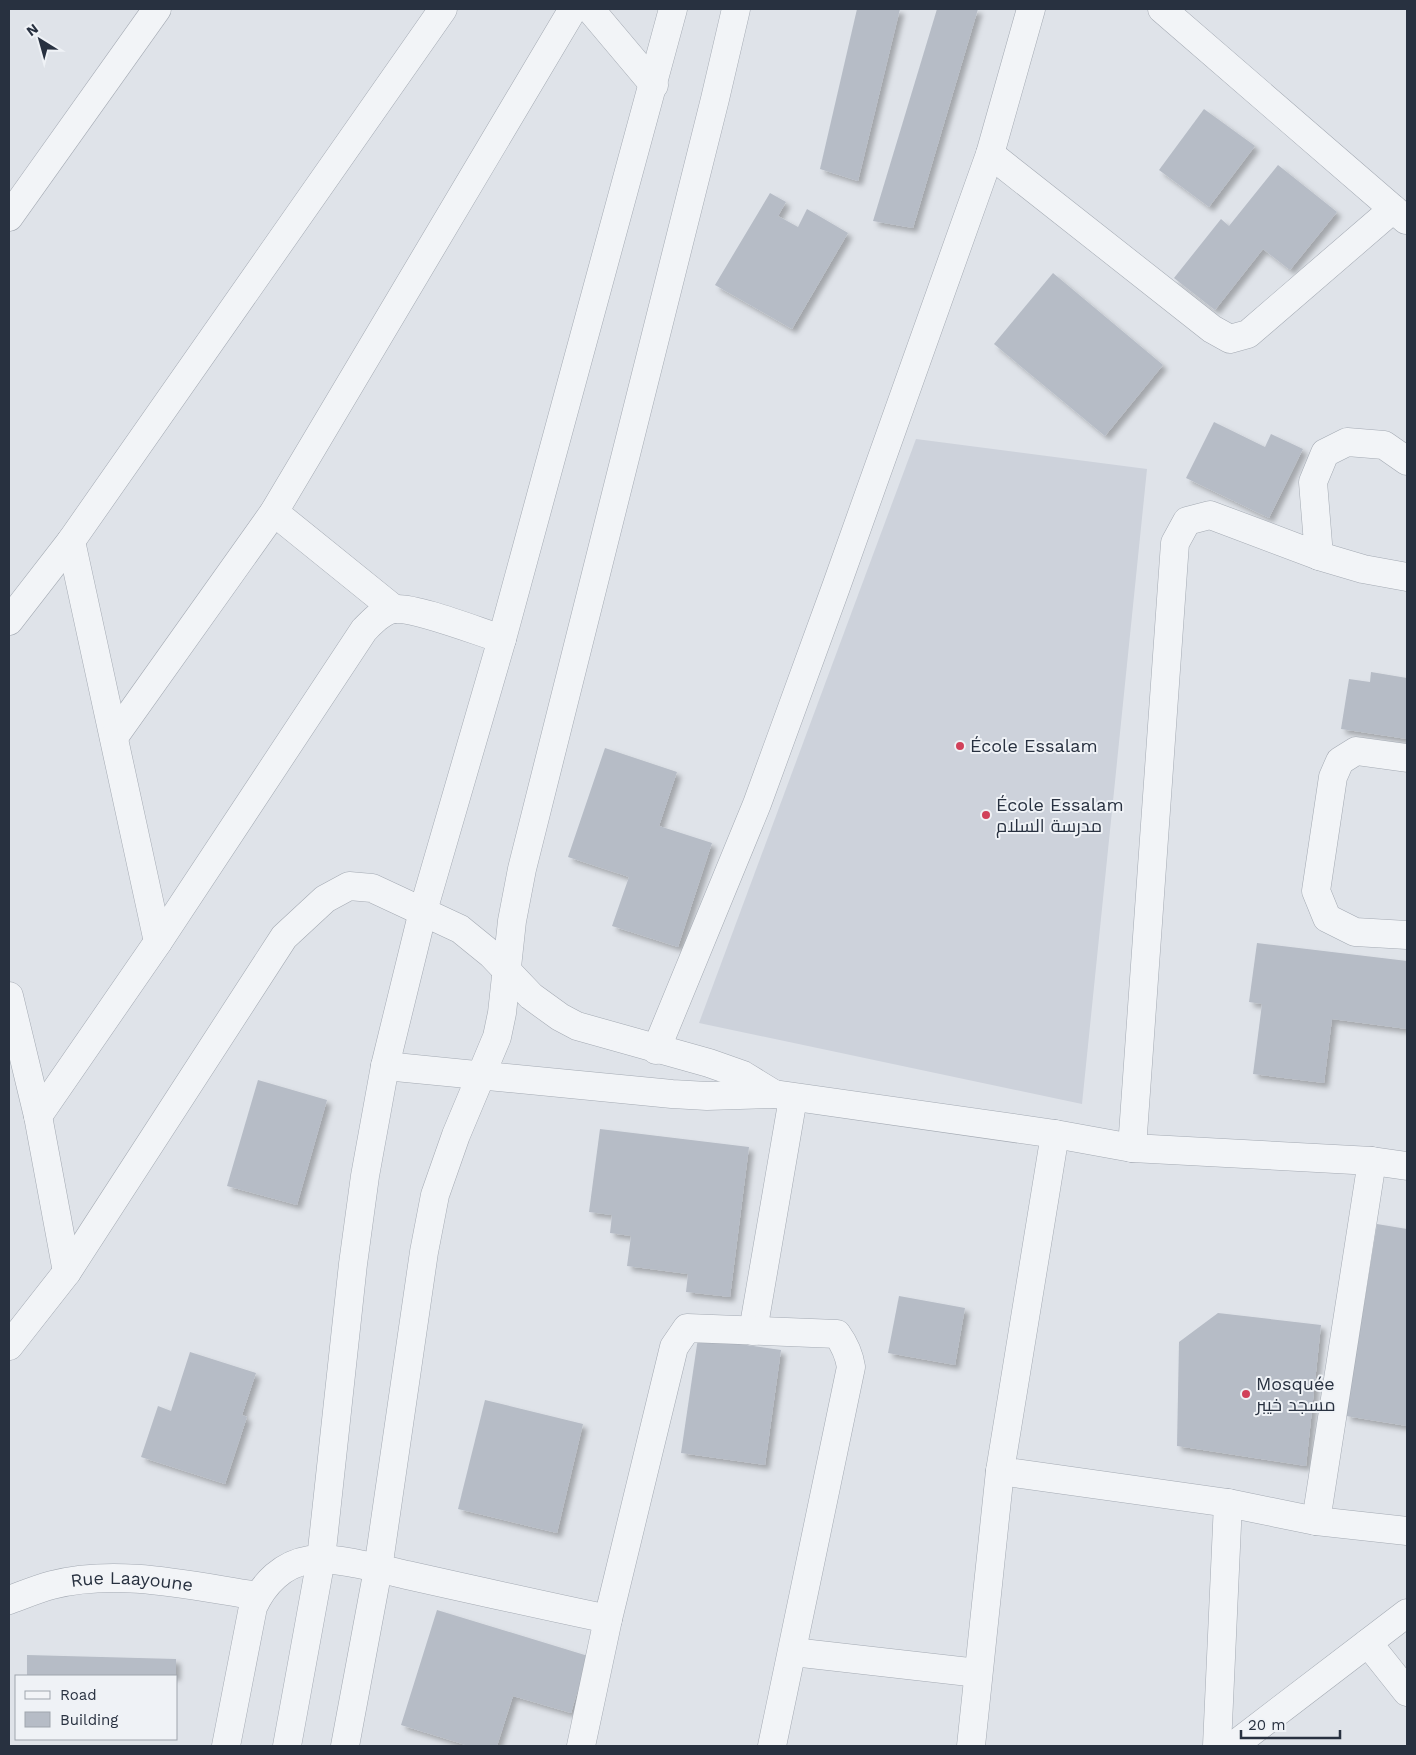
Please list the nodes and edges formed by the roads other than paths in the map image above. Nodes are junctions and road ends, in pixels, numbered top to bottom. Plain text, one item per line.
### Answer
1 (158, 9) edge
2 (443, 9) edge
3 (573, 9) edge
4 (590, 9) edge
5 (673, 9) edge
6 (736, 9) edge
7 (1031, 9) edge
8 (1162, 9) edge
9 (654, 85) junction
10 (990, 154) junction
11 (1400, 215) edge
12 (9, 217) edge
13 (1407, 461) edge
14 (274, 512) junction
15 (71, 542) junction
16 (1319, 556) junction
17 (1407, 577) edge
18 (394, 609) junction
19 (9, 621) edge
20 (502, 639) junction
21 (114, 737) junction
22 (1407, 758) edge
23 (423, 911) junction
24 (1407, 934) edge
25 (158, 942) junction
26 (506, 971) junction
27 (9, 996) edge
28 (656, 1050) junction
29 (385, 1066) junction
30 (16, 1067) edge
31 (481, 1076) junction
32 (783, 1096) junction
33 (38, 1116) junction
34 (1055, 1134) junction
35 (1132, 1148) junction
36 (1372, 1161) junction
37 (1407, 1166) edge
38 (67, 1272) junction
39 (753, 1332) junction
40 (9, 1346) edge
41 (1000, 1471) junction
42 (1228, 1503) junction
43 (1316, 1521) junction
44 (1407, 1531) edge
45 (321, 1559) junction
46 (378, 1569) junction
47 (258, 1596) junction
48 (9, 1600) edge
49 (1407, 1613) edge
50 (608, 1619) junction
51 (1368, 1643) junction
52 (793, 1652) junction
53 (978, 1673) junction
54 (1407, 1692) edge
55 (226, 1746) edge
56 (288, 1746) edge
57 (345, 1746) edge
58 (581, 1746) edge
59 (772, 1746) edge
60 (971, 1746) edge
61 (1217, 1746) edge
62 (1233, 1746) edge

1 - 12 street
2 - 15 street
3 - 14 street
4 - 9 street
5 - 9 street
6 - 26 street
7 - 10 street
8 - 11 street
9 - 20 street
10 - 11 street
10 - 28 street
13 - 16 street
14 - 18 street
14 - 21 street
15 - 19 street
15 - 21 street
16 - 17 street
16 - 35 street
18 - 20 street
18 - 25 street
20 - 23 street
21 - 25 street
22 - 24 street
23 - 26 street
23 - 29 street
23 - 38 street
25 - 33 street
26 - 28 street
26 - 31 street
27 - 30 street
28 - 32 street
29 - 31 street
29 - 45 street
30 - 33 street
31 - 32 street
31 - 46 street
32 - 34 street
32 - 39 street
33 - 38 street
34 - 35 street
34 - 41 street
35 - 36 street
36 - 37 street
36 - 43 street
38 - 40 street
39 - 50 street
39 - 52 street
41 - 42 street
41 - 53 street
42 - 43 street
42 - 61 street
43 - 44 street
45 - 46 street
45 - 47 street
45 - 56 street
46 - 50 street
46 - 57 street
47 - 48 street, Rue Laayoune
47 - 55 street
49 - 51 street
50 - 58 street
51 - 54 street
51 - 62 street
52 - 53 street
52 - 59 street
53 - 60 street

